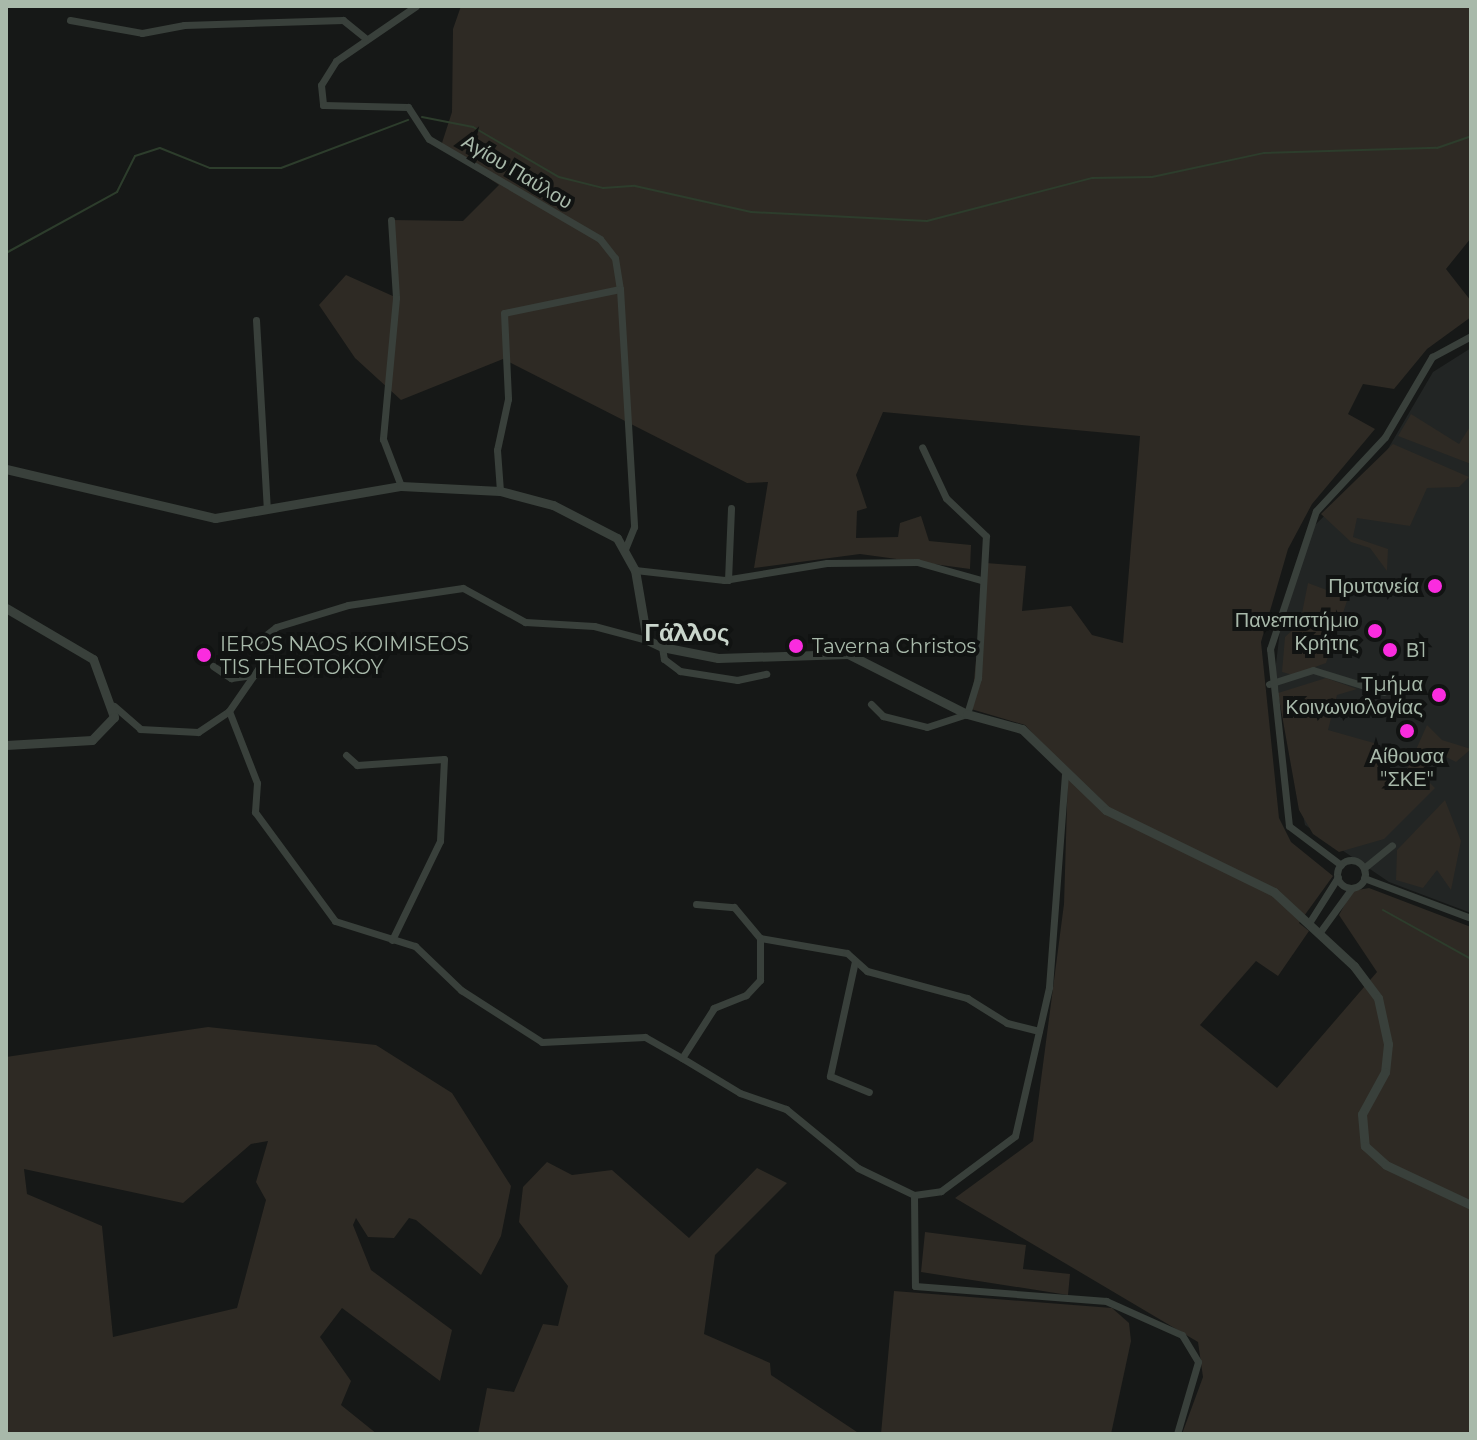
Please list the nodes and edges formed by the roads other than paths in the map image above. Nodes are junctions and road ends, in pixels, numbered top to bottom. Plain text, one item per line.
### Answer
1 (416, 6) edge
2 (70, 20) dead end
3 (365, 38) junction
4 (391, 220) dead end
5 (620, 289) junction
6 (256, 320) dead end
7 (1471, 336) edge
8 (922, 447) dead end
9 (6, 469) edge
10 (401, 486) junction
11 (500, 491) junction
12 (267, 508) junction
13 (731, 508) dead end
14 (625, 549) junction
15 (635, 570) junction
16 (728, 580) junction
17 (981, 580) junction
18 (6, 608) edge
19 (647, 640) junction
20 (662, 647) junction
21 (213, 666) dead end
22 (258, 670) junction
23 (766, 674) dead end
24 (1269, 684) junction
25 (1384, 692) dead end
26 (871, 704) dead end
27 (114, 706) junction
28 (229, 711) junction
29 (967, 714) junction
30 (6, 745) edge
31 (346, 755) dead end
32 (1065, 775) junction
33 (1392, 845) dead end
34 (1341, 865) junction
35 (1364, 868) junction
36 (1338, 877) junction
37 (1364, 878) junction
38 (1352, 888) junction
39 (696, 904) dead end
40 (1471, 918) edge
41 (1309, 923) junction
42 (1320, 932) junction
43 (760, 938) junction
44 (392, 940) junction
45 (855, 961) junction
46 (1039, 1031) junction
47 (682, 1058) junction
48 (869, 1092) dead end
49 (914, 1195) junction
50 (1471, 1205) edge
51 (1177, 1434) edge

1 - 3 street, Αγίου Παύλου
2 - 3 street
3 - 5 street, Αγίου Παύλου
4 - 10 street
5 - 11 street
5 - 14 street
6 - 12 street
7 - 24 street
8 - 17 street
9 - 12 street
10 - 11 street
10 - 12 street
11 - 14 street
13 - 16 street
14 - 15 street
15 - 16 street
15 - 19 street
16 - 17 street
17 - 29 street
18 - 27 street
19 - 20 street
19 - 22 street
20 - 23 street
20 - 29 street
21 - 22 street
22 - 28 street
24 - 25 street
24 - 34 street
26 - 29 street
27 - 28 street
27 - 30 street
28 - 44 street
29 - 32 street
31 - 44 street
32 - 41 street
32 - 46 street
33 - 35 street
34 - 35 street
34 - 36 street
35 - 37 street
36 - 38 street
36 - 41 street
37 - 38 street
37 - 40 street
38 - 42 street
39 - 43 street
41 - 42 street
42 - 50 street
43 - 45 street
43 - 47 street
44 - 47 street
45 - 46 street
45 - 48 street
46 - 49 street
47 - 49 street
49 - 51 street

